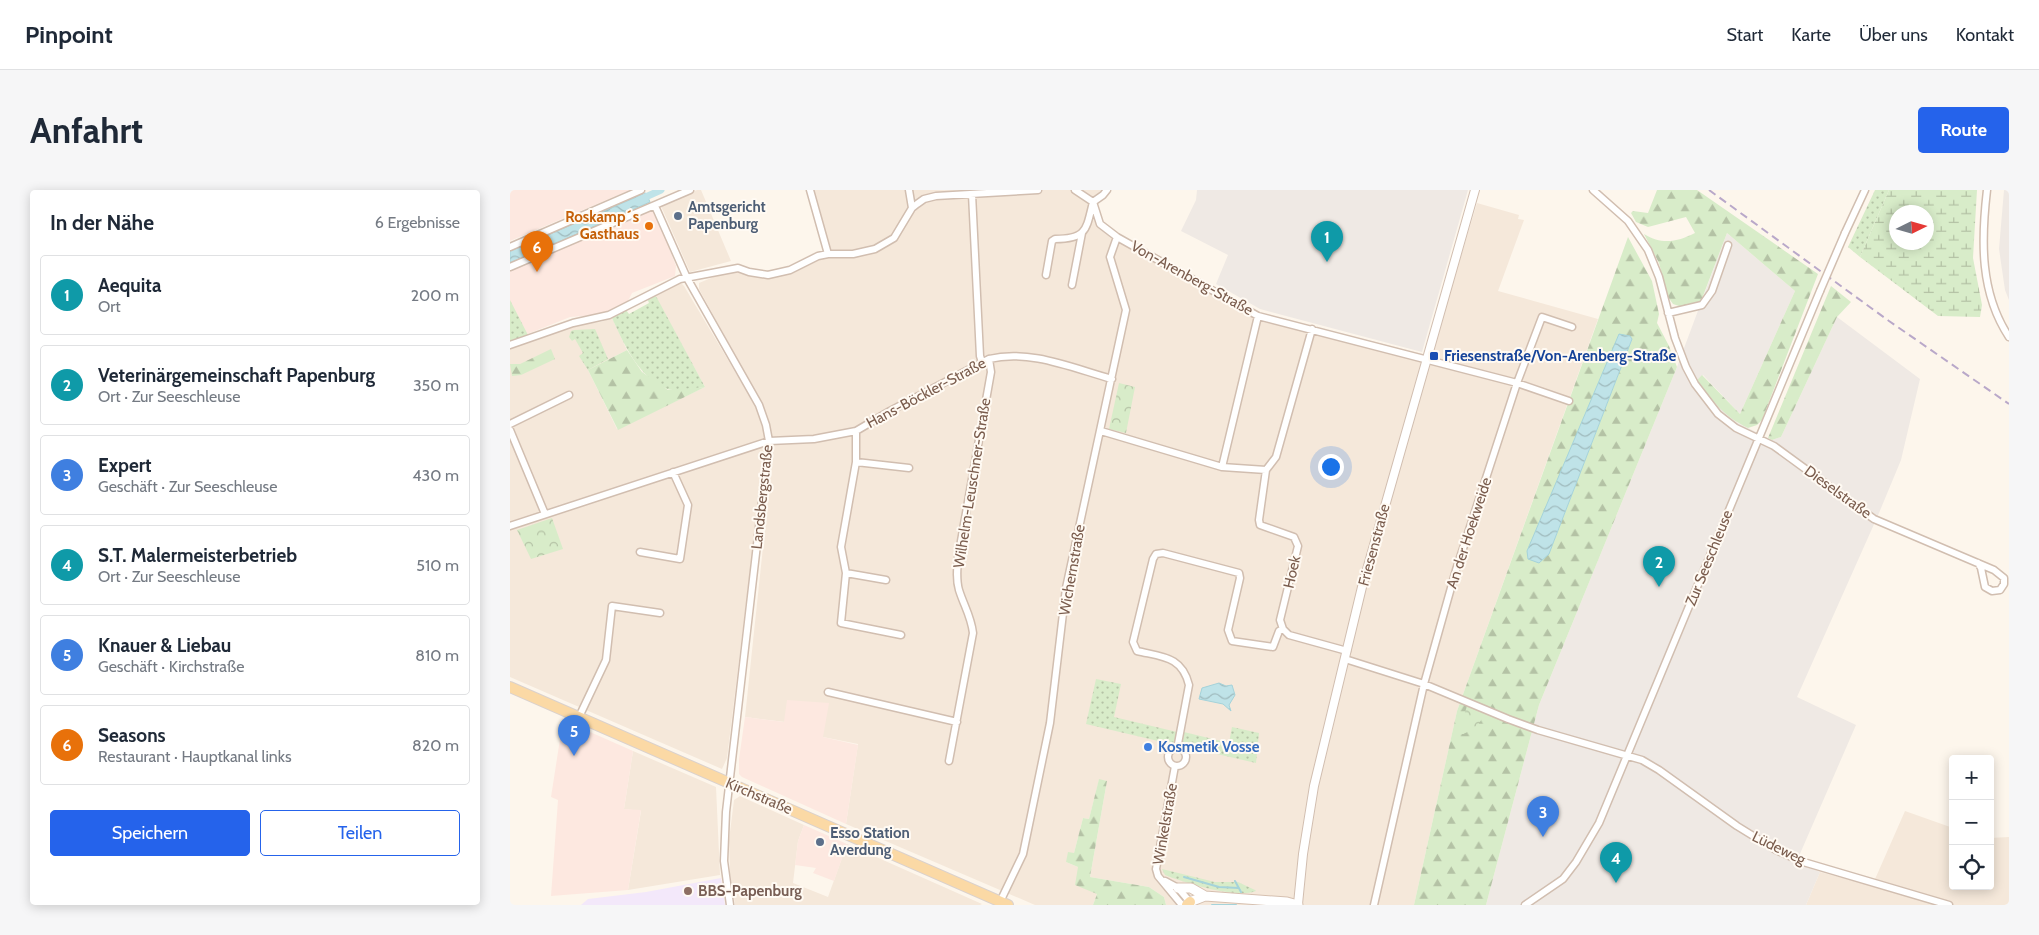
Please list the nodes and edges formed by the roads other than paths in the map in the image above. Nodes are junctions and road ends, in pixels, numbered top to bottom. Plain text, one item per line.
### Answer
1 (641, 190) edge
2 (690, 190) edge
3 (810, 190) edge
4 (909, 190) edge
5 (1038, 190) edge
6 (1075, 190) edge
7 (1107, 190) edge
8 (1475, 190) edge
9 (1593, 190) edge
10 (1864, 190) edge
11 (1987, 190) edge
12 (972, 194) junction
13 (1093, 202) junction
14 (655, 206) junction
15 (912, 208) junction
16 (1082, 233) junction
17 (1117, 237) junction
18 (1728, 245) dead end
19 (510, 247) edge
20 (828, 254) junction
21 (510, 267) edge
22 (1046, 275) dead end
23 (687, 278) junction
24 (1072, 285) dead end
25 (1668, 313) junction
26 (1258, 316) junction
27 (1572, 327) dead end
28 (1312, 329) junction
29 (2009, 337) edge
30 (510, 345) edge
31 (1426, 359) junction
32 (986, 360) junction
33 (1112, 378) junction
34 (1517, 384) junction
35 (569, 395) dead end
36 (1569, 400) dead end
37 (510, 424) edge
38 (510, 430) edge
39 (856, 431) junction
40 (1101, 431) junction
41 (1758, 439) junction
42 (769, 441) junction
43 (856, 462) junction
44 (1222, 467) junction
45 (909, 468) dead end
46 (1266, 470) junction
47 (673, 472) junction
48 (545, 514) junction
49 (510, 526) edge
50 (640, 552) dead end
51 (1978, 563) junction
52 (846, 573) junction
53 (886, 580) dead end
54 (660, 613) dead end
55 (1283, 629) junction
56 (901, 634) dead end
57 (1346, 655) junction
58 (1424, 684) junction
59 (510, 687) edge
60 (828, 692) dead end
61 (579, 717) junction
62 (958, 722) junction
63 (1177, 749) junction
64 (1627, 756) junction
65 (949, 761) dead end
66 (1176, 766) junction
67 (730, 784) junction
68 (1162, 880) junction
69 (1178, 888) junction
70 (1205, 896) junction
71 (1260, 901) junction
72 (1002, 904) edge
73 (1186, 904) edge
74 (730, 905) edge
75 (1272, 905) edge
76 (1299, 905) edge
77 (1374, 905) edge
78 (1526, 905) edge
79 (1949, 905) edge

1 - 19 street
2 - 14 street
3 - 20 street
4 - 15 street
5 - 12 street
6 - 13 street
7 - 13 street
8 - 31 street, Friesenstraße
9 - 25 street, Dieselstraße
10 - 41 street, Zur Seeschleuse, bridge
11 - 29 street
12 - 15 street
12 - 32 street, Wilhelm-Leuschner-Straße
13 - 16 street
13 - 17 street, Von-Arenberg-Straße
14 - 21 street
14 - 23 street, Landsbergstraße
15 - 20 street
16 - 22 street
16 - 24 street
17 - 26 street, Von-Arenberg-Straße
17 - 33 street, Wichernstraße
18 - 25 street
20 - 23 street
23 - 30 street
23 - 42 street, Landsbergstraße
25 - 41 street, Dieselstraße
26 - 28 street, Von-Arenberg-Straße
26 - 44 street
27 - 34 street, An der Hoekweide
28 - 31 street, Von-Arenberg-Straße
28 - 46 street, Hoek
31 - 34 street
31 - 57 street, Friesenstraße
32 - 33 street, Hans-Böckler-Straße
32 - 39 street, Hans-Böckler-Straße
32 - 62 street, Wilhelm-Leuschner-Straße
33 - 40 street, Wichernstraße
34 - 36 street
34 - 58 street, An der Hoekweide
35 - 37 street
38 - 48 street
39 - 42 street, Hans-Böckler-Straße
39 - 43 street
40 - 44 street
40 - 72 street, Wichernstraße
41 - 51 street, Dieselstraße
41 - 64 street, Zur Seeschleuse
42 - 47 street, Hans-Böckler-Straße
42 - 67 street, Landsbergstraße
43 - 45 street
43 - 52 street
44 - 46 street
46 - 55 street, Hoek
47 - 48 street, Hans-Böckler-Straße
47 - 50 street
48 - 49 street, Hans-Böckler-Straße
51 - 51 street, Dieselstraße
52 - 53 street
52 - 56 street
54 - 61 street
55 - 57 street
55 - 63 street
57 - 58 street
57 - 76 street, Friesenstraße
58 - 64 street
58 - 77 street, An der Hoekweide
59 - 61 main road, Kirchstraße
60 - 62 street
61 - 67 main road, Kirchstraße
62 - 65 street, Wilhelm-Leuschner-Straße
63 - 66 street, Winkelstraße
63 - 66 street, Winkelstraße
64 - 78 street, Zur Seeschleuse
64 - 79 street, Lüdeweg
66 - 68 street, Winkelstraße
67 - 72 main road, Kirchstraße
67 - 74 street, Landsbergstraße
68 - 69 street, Winkelstraße
68 - 73 street, Winkelstraße
69 - 70 main road
69 - 73 street, Winkelstraße
70 - 71 main road
70 - 73 main road
71 - 75 main road
71 - 76 main road

